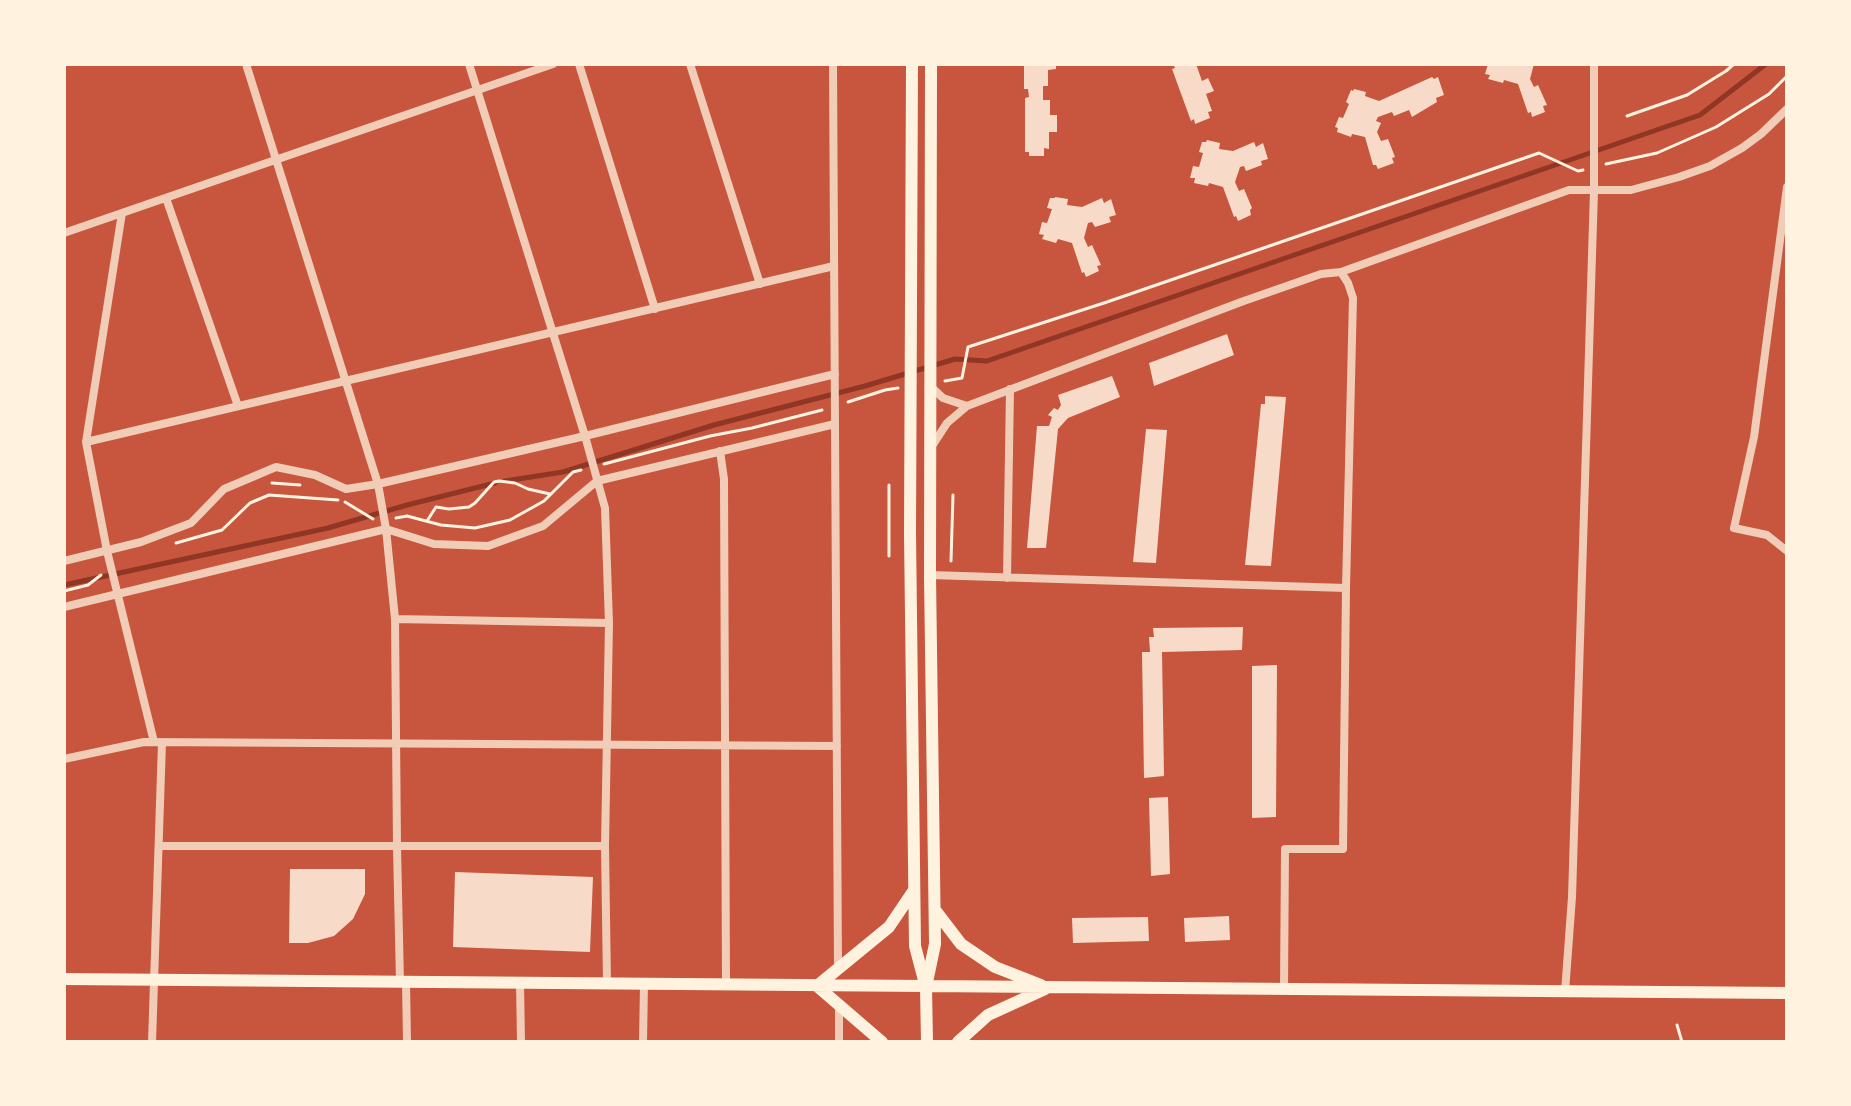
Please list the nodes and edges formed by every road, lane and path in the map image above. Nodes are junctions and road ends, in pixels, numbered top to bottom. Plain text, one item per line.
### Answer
1 (246, 64) edge
2 (469, 64) edge
3 (553, 64) edge
4 (579, 64) edge
5 (690, 64) edge
6 (833, 64) edge
7 (912, 64) edge
8 (931, 64) edge
9 (1594, 64) edge
10 (1734, 64) edge
11 (1787, 76) edge
12 (477, 90) junction
13 (1787, 109) edge
14 (1627, 116) dead end
15 (1625, 159) dead end
16 (275, 160) junction
17 (1576, 170) dead end
18 (1787, 187) edge
19 (1594, 191) junction
20 (166, 198) junction
21 (122, 213) junction
22 (64, 233) edge
23 (834, 266) junction
24 (1341, 272) junction
25 (760, 284) junction
26 (655, 309) junction
27 (553, 333) junction
28 (835, 374) junction
29 (962, 378) dead end
30 (345, 381) junction
31 (1010, 389) junction
32 (937, 399) junction
33 (238, 406) junction
34 (967, 406) junction
35 (835, 424) junction
36 (585, 436) junction
37 (86, 442) junction
38 (930, 448) junction
39 (720, 451) junction
40 (597, 481) junction
41 (264, 482) dead end
42 (378, 484) junction
43 (889, 485) dead end
44 (304, 486) dead end
45 (551, 494) dead end
46 (329, 495) dead end
47 (953, 495) dead end
48 (341, 500) junction
49 (375, 520) dead end
50 (427, 521) dead end
51 (386, 529) junction
52 (169, 545) dead end
53 (107, 551) junction
54 (1787, 551) edge
55 (889, 556) dead end
56 (64, 561) edge
57 (951, 561) dead end
58 (930, 575) junction
59 (1007, 578) junction
60 (88, 585) dead end
61 (1346, 588) junction
62 (64, 591) edge
63 (118, 594) junction
64 (64, 607) edge
65 (395, 619) junction
66 (609, 623) junction
67 (158, 742) junction
68 (396, 744) junction
69 (605, 745) junction
70 (727, 745) junction
71 (837, 746) junction
72 (64, 759) edge
73 (159, 846) junction
74 (605, 846) junction
75 (397, 847) junction
76 (914, 890) junction
77 (935, 909) junction
78 (838, 967) junction
79 (64, 979) edge
80 (154, 980) junction
81 (403, 982) junction
82 (520, 983) junction
83 (607, 984) junction
84 (644, 984) junction
85 (726, 985) junction
86 (817, 986) junction
87 (926, 987) junction
88 (1048, 988) junction
89 (1284, 989) junction
90 (1565, 992) junction
91 (1787, 993) edge
92 (839, 1004) junction
93 (1677, 1025) dead end
94 (152, 1042) edge
95 (407, 1042) edge
96 (521, 1042) edge
97 (643, 1042) edge
98 (839, 1042) edge
99 (882, 1042) edge
100 (927, 1042) edge
101 (958, 1042) edge
102 (1682, 1042) edge

1 - 16 street
2 - 12 street
3 - 12 street
4 - 26 street
5 - 25 street
6 - 23 street
7 - 76 main road
8 - 32 main road
9 - 19 street
10 - 14 path
11 - 15 path
12 - 16 street
12 - 27 street
13 - 19 street
16 - 20 street
16 - 30 street
17 - 29 path
18 - 54 street
19 - 24 street
19 - 90 street
20 - 21 street
20 - 33 street
21 - 22 street
21 - 37 street
23 - 25 street
23 - 28 street
24 - 31 street
24 - 61 street
25 - 26 street
26 - 27 street
27 - 30 street
27 - 36 street
28 - 35 street
28 - 36 street
30 - 33 street
30 - 42 street
31 - 34 street
31 - 59 street
32 - 34 street
32 - 38 main road
33 - 37 street
34 - 38 street
35 - 39 street
35 - 71 street
36 - 40 street
36 - 42 street
37 - 53 street
38 - 58 main road
39 - 40 street
39 - 70 street
40 - 51 street
40 - 66 street
41 - 44 path
42 - 51 street
42 - 53 street
43 - 55 path
45 - 50 path
46 - 48 path
47 - 57 path
48 - 49 path
48 - 52 path
51 - 63 street
51 - 65 street
53 - 56 street
53 - 63 street
58 - 59 street
58 - 77 main road
59 - 61 street
60 - 62 path
61 - 89 street
63 - 64 street
63 - 67 street
65 - 66 street
65 - 68 street
66 - 69 street
67 - 68 street
67 - 72 street
67 - 73 street
68 - 69 street
68 - 75 street
69 - 70 street
69 - 74 street
70 - 71 street
70 - 85 street
71 - 78 street
73 - 75 street
73 - 80 street
74 - 75 street
74 - 83 street
75 - 81 street
76 - 78 main road
76 - 87 main road
77 - 87 main road
77 - 88 main road
78 - 86 main road
79 - 80 main road
80 - 81 main road
80 - 94 street
81 - 82 main road
81 - 95 street
82 - 83 main road
82 - 96 street
83 - 84 main road
84 - 85 main road
84 - 97 street
85 - 86 main road
86 - 87 main road
86 - 92 main road
87 - 88 main road
87 - 100 main road
88 - 89 main road
88 - 101 main road
89 - 90 main road
90 - 91 main road
92 - 98 street
92 - 99 main road
93 - 102 path

